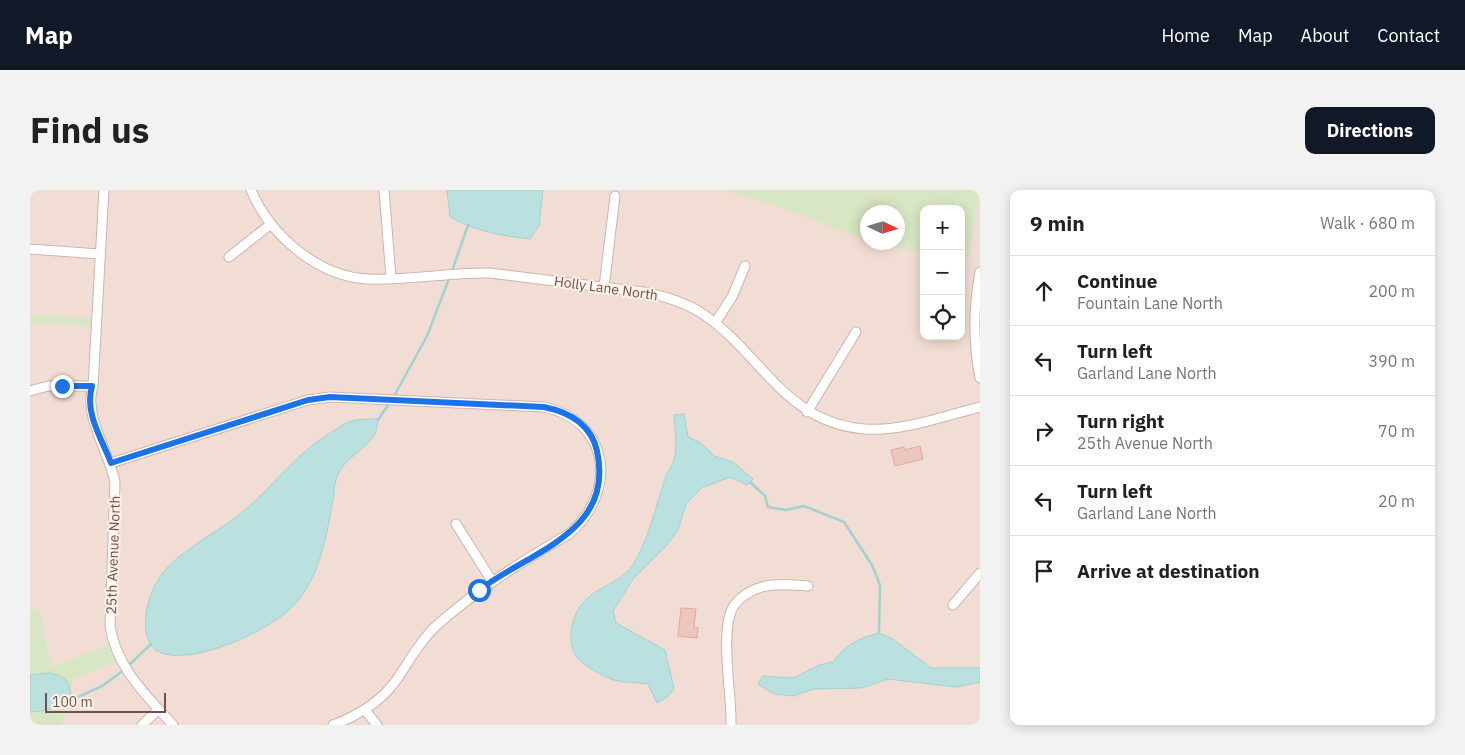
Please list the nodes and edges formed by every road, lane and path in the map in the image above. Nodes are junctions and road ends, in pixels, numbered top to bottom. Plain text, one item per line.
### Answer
1 (104, 190) edge
2 (251, 190) edge
3 (384, 190) edge
4 (615, 196) dead end
5 (271, 224) junction
6 (30, 250) edge
7 (99, 254) junction
8 (229, 257) dead end
9 (745, 266) dead end
10 (980, 272) edge
11 (391, 278) junction
12 (604, 288) junction
13 (715, 323) junction
14 (856, 332) dead end
15 (980, 378) edge
16 (92, 386) junction
17 (30, 390) edge
18 (980, 407) edge
19 (807, 412) junction
20 (111, 463) junction
21 (456, 524) dead end
22 (980, 573) edge
23 (492, 581) junction
24 (808, 586) dead end
25 (953, 605) dead end
26 (159, 709) junction
27 (365, 710) junction
28 (142, 725) edge
29 (173, 725) edge
30 (333, 725) edge
31 (377, 725) edge
32 (731, 725) edge

1 - 7 street, 25th Avenue North
2 - 5 street, Holly Lane North
3 - 11 street
4 - 12 street
5 - 8 street
5 - 11 street, Holly Lane North
6 - 7 street
7 - 16 street, 25th Avenue North
9 - 13 street
10 - 15 street
11 - 12 street, Holly Lane North
12 - 13 street, Holly Lane North
13 - 19 street, Holly Lane North
14 - 19 street
16 - 17 street
16 - 20 street, 25th Avenue North
18 - 19 street, Holly Lane North
20 - 23 street
20 - 26 street, 25th Avenue North
21 - 23 street
22 - 25 street
23 - 27 street
24 - 32 street
26 - 28 street
26 - 29 street, 25th Avenue North
27 - 30 street
27 - 31 street

